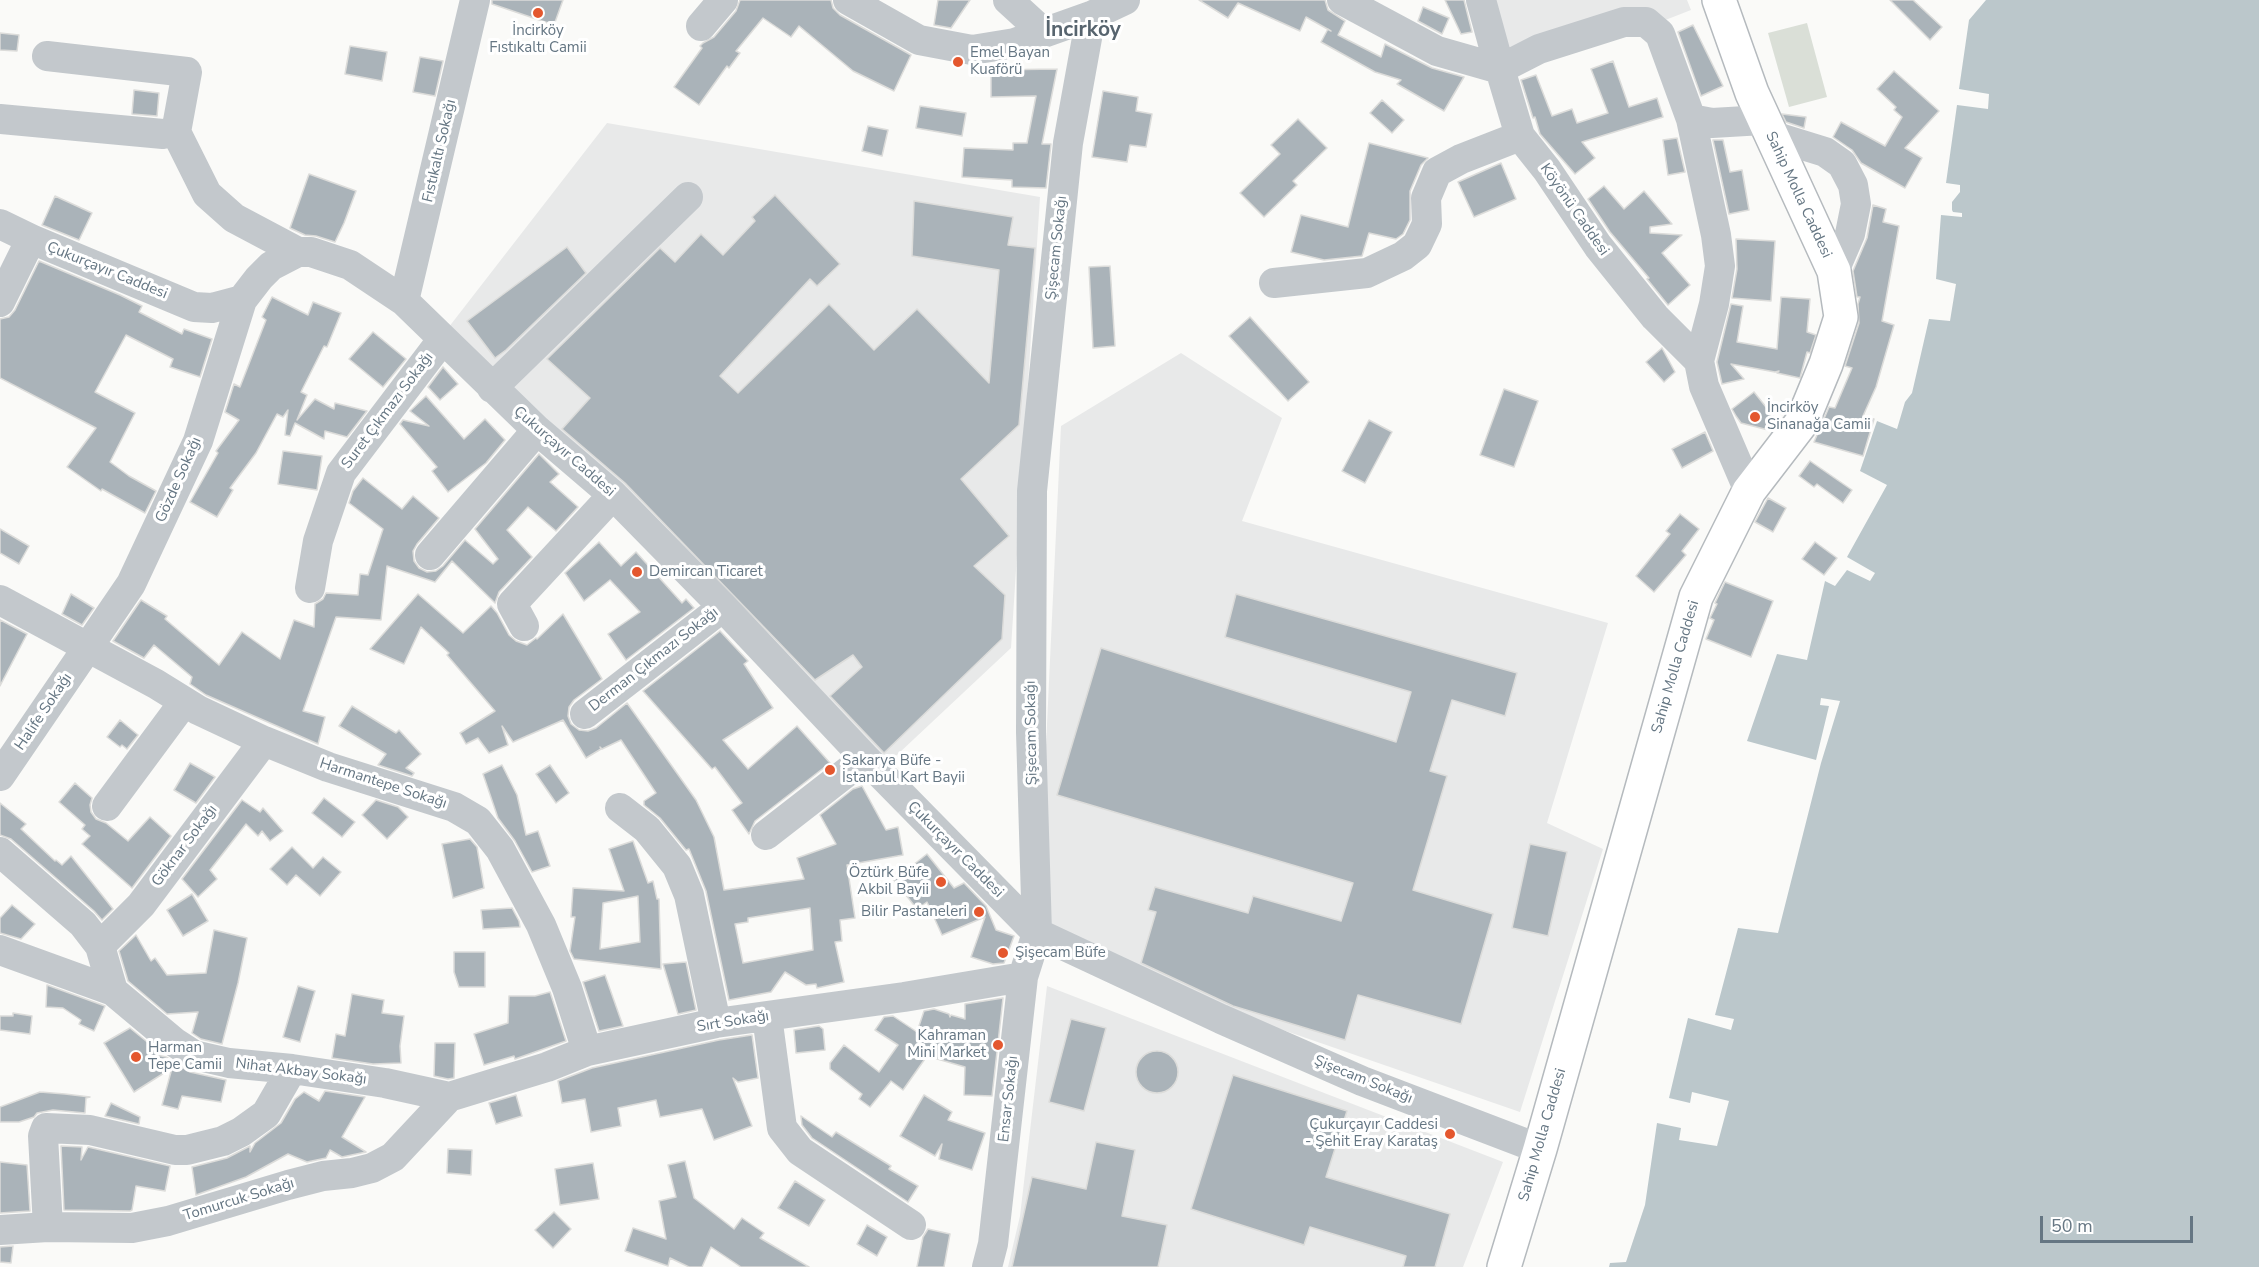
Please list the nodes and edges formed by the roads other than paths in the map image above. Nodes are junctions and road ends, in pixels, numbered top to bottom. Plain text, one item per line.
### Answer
1 (476, 0) edge
2 (723, 0) edge
3 (848, 0) edge
4 (1008, 0) edge
5 (1342, 0) edge
6 (1481, 0) edge
7 (1719, 0) edge
8 (1112, 5) edge
9 (701, 26) dead end
10 (1044, 32) junction
11 (47, 56) dead end
12 (1500, 69) junction
13 (0, 119) edge
14 (1691, 120) junction
15 (1766, 128) junction
16 (176, 132) junction
17 (1520, 136) junction
18 (688, 197) dead end
19 (0, 224) edge
20 (31, 239) junction
21 (298, 252) junction
22 (1834, 271) junction
23 (1274, 283) dead end
24 (242, 300) junction
25 (404, 301) junction
26 (0, 302) edge
27 (442, 340) junction
28 (1699, 362) junction
29 (492, 388) junction
30 (537, 430) junction
31 (1749, 490) junction
32 (613, 495) junction
33 (430, 555) dead end
34 (310, 588) dead end
35 (0, 600) edge
36 (723, 607) junction
37 (524, 627) dead end
38 (88, 647) junction
39 (184, 702) junction
40 (585, 714) dead end
41 (264, 741) junction
42 (865, 758) junction
43 (0, 776) edge
44 (107, 806) dead end
45 (620, 808) dead end
46 (766, 835) dead end
47 (0, 852) edge
48 (1037, 933) junction
49 (100, 946) junction
50 (0, 950) edge
51 (1023, 977) junction
52 (113, 991) junction
53 (767, 1016) junction
54 (716, 1023) junction
55 (587, 1051) junction
56 (292, 1069) junction
57 (449, 1097) junction
58 (1540, 1149) junction
59 (911, 1225) dead end
60 (48, 1227) junction
61 (0, 1230) edge
62 (987, 1267) edge
63 (1504, 1267) edge

1 - 25 street, Fıstıkaltı Sokağı
2 - 9 street
3 - 10 street
4 - 10 street
5 - 12 street
6 - 12 street, Köyönü Caddesi
7 - 15 main road, Sahip Molla Caddesi
8 - 10 street
8 - 48 street, Şişecam Sokağı
11 - 16 street
12 - 14 street
12 - 17 street, Köyönü Caddesi
13 - 16 street
14 - 15 street
14 - 28 street
15 - 22 main road, Sahip Molla Caddesi
15 - 22 street
16 - 21 street, Çukurçayır Caddesi
17 - 23 street
17 - 28 street, Köyönü Caddesi
18 - 29 street
19 - 20 street, Çukurçayır Caddesi
20 - 24 street, Çukurçayır Caddesi
20 - 26 street
21 - 24 street
21 - 25 street, Çukurçayır Caddesi
22 - 31 main road, Sahip Molla Caddesi
24 - 38 street, Gözde Sokağı
25 - 27 street, Çukurçayır Caddesi
27 - 29 street, Çukurçayır Caddesi
27 - 34 street, Suret Çıkmazı Sokağı
28 - 31 street
29 - 30 street, Çukurçayır Caddesi
30 - 32 street, Çukurçayır Caddesi
30 - 33 street
31 - 58 main road, Sahip Molla Caddesi
32 - 36 street, Çukurçayır Caddesi
32 - 37 street
35 - 38 street, Harmantepe Sokağı
36 - 40 street, Derman Çıkmazı Sokağı
36 - 42 street, Çukurçayır Caddesi
38 - 39 street, Harmantepe Sokağı
38 - 43 street, Halife Sokağı
39 - 41 street, Harmantepe Sokağı
39 - 44 street
41 - 49 street, Göknar Sokağı
41 - 55 street, Harmantepe Sokağı
42 - 46 street
42 - 48 street, Çukurçayır Caddesi
45 - 54 street
47 - 49 street
48 - 51 street, Ensar Sokağı
48 - 58 street, Şişecam Sokağı
49 - 52 street
50 - 52 street
51 - 53 street, Sırt Sokağı
51 - 62 street, Ensar Sokağı
52 - 56 street, Nihat Akbay Sokağı
53 - 54 street, Sırt Sokağı
53 - 59 street
54 - 55 street, Sırt Sokağı
55 - 57 street, Sırt Sokağı
56 - 57 street, Nihat Akbay Sokağı
56 - 60 street
57 - 60 street, Tomurcuk Sokağı
58 - 63 main road, Sahip Molla Caddesi
60 - 61 street, Tomurcuk Sokağı

